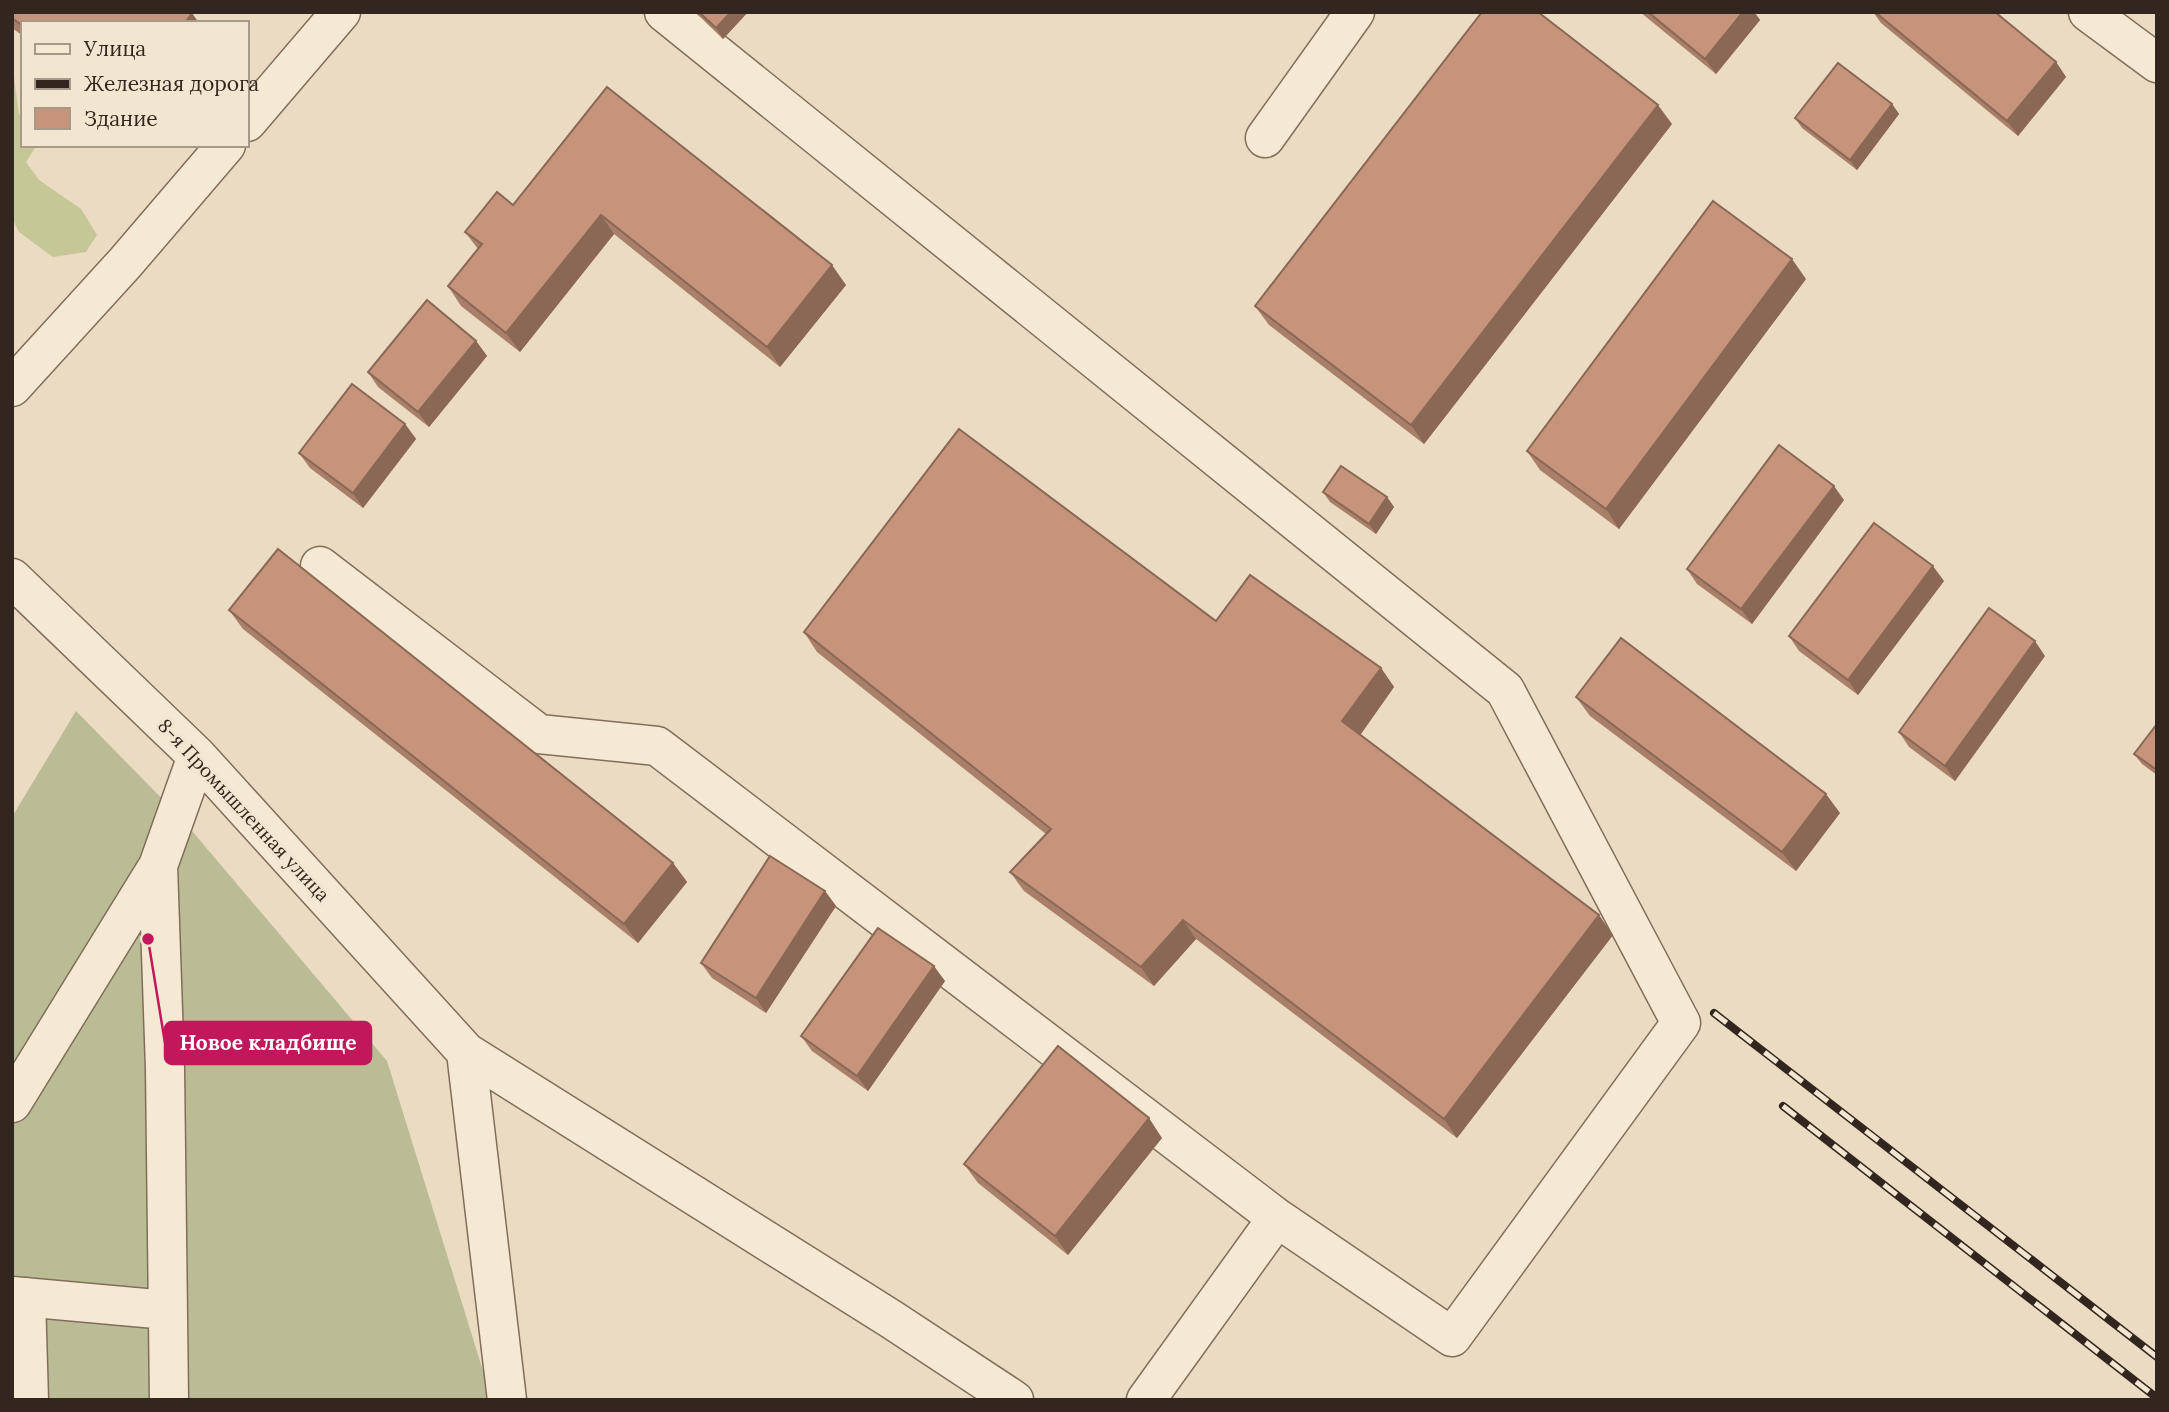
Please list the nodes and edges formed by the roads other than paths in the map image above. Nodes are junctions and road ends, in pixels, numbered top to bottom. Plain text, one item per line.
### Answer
1 (341, 12) edge
2 (664, 12) edge
3 (1356, 12) edge
4 (2088, 12) edge
5 (2157, 63) edge
6 (248, 121) edge
7 (1265, 138) dead end
8 (224, 147) edge
9 (12, 387) edge
10 (320, 566) dead end
11 (12, 578) edge
12 (197, 756) junction
13 (158, 866) junction
14 (466, 1052) junction
15 (12, 1103) edge
16 (1277, 1218) junction
17 (19, 1296) edge
18 (167, 1310) junction
19 (29, 1400) edge
20 (169, 1400) edge
21 (507, 1400) edge
22 (1014, 1400) edge
23 (1146, 1400) edge

1 - 6 street
2 - 16 street
3 - 7 street
4 - 5 street
8 - 9 street
10 - 16 street
11 - 12 street, 8-я Промышленная улица
12 - 13 street
12 - 14 street, 8-я Промышленная улица
13 - 15 street
13 - 18 street
14 - 21 street
14 - 22 street, 8-я Промышленная улица
16 - 23 street
17 - 18 street
17 - 19 street
18 - 20 street

